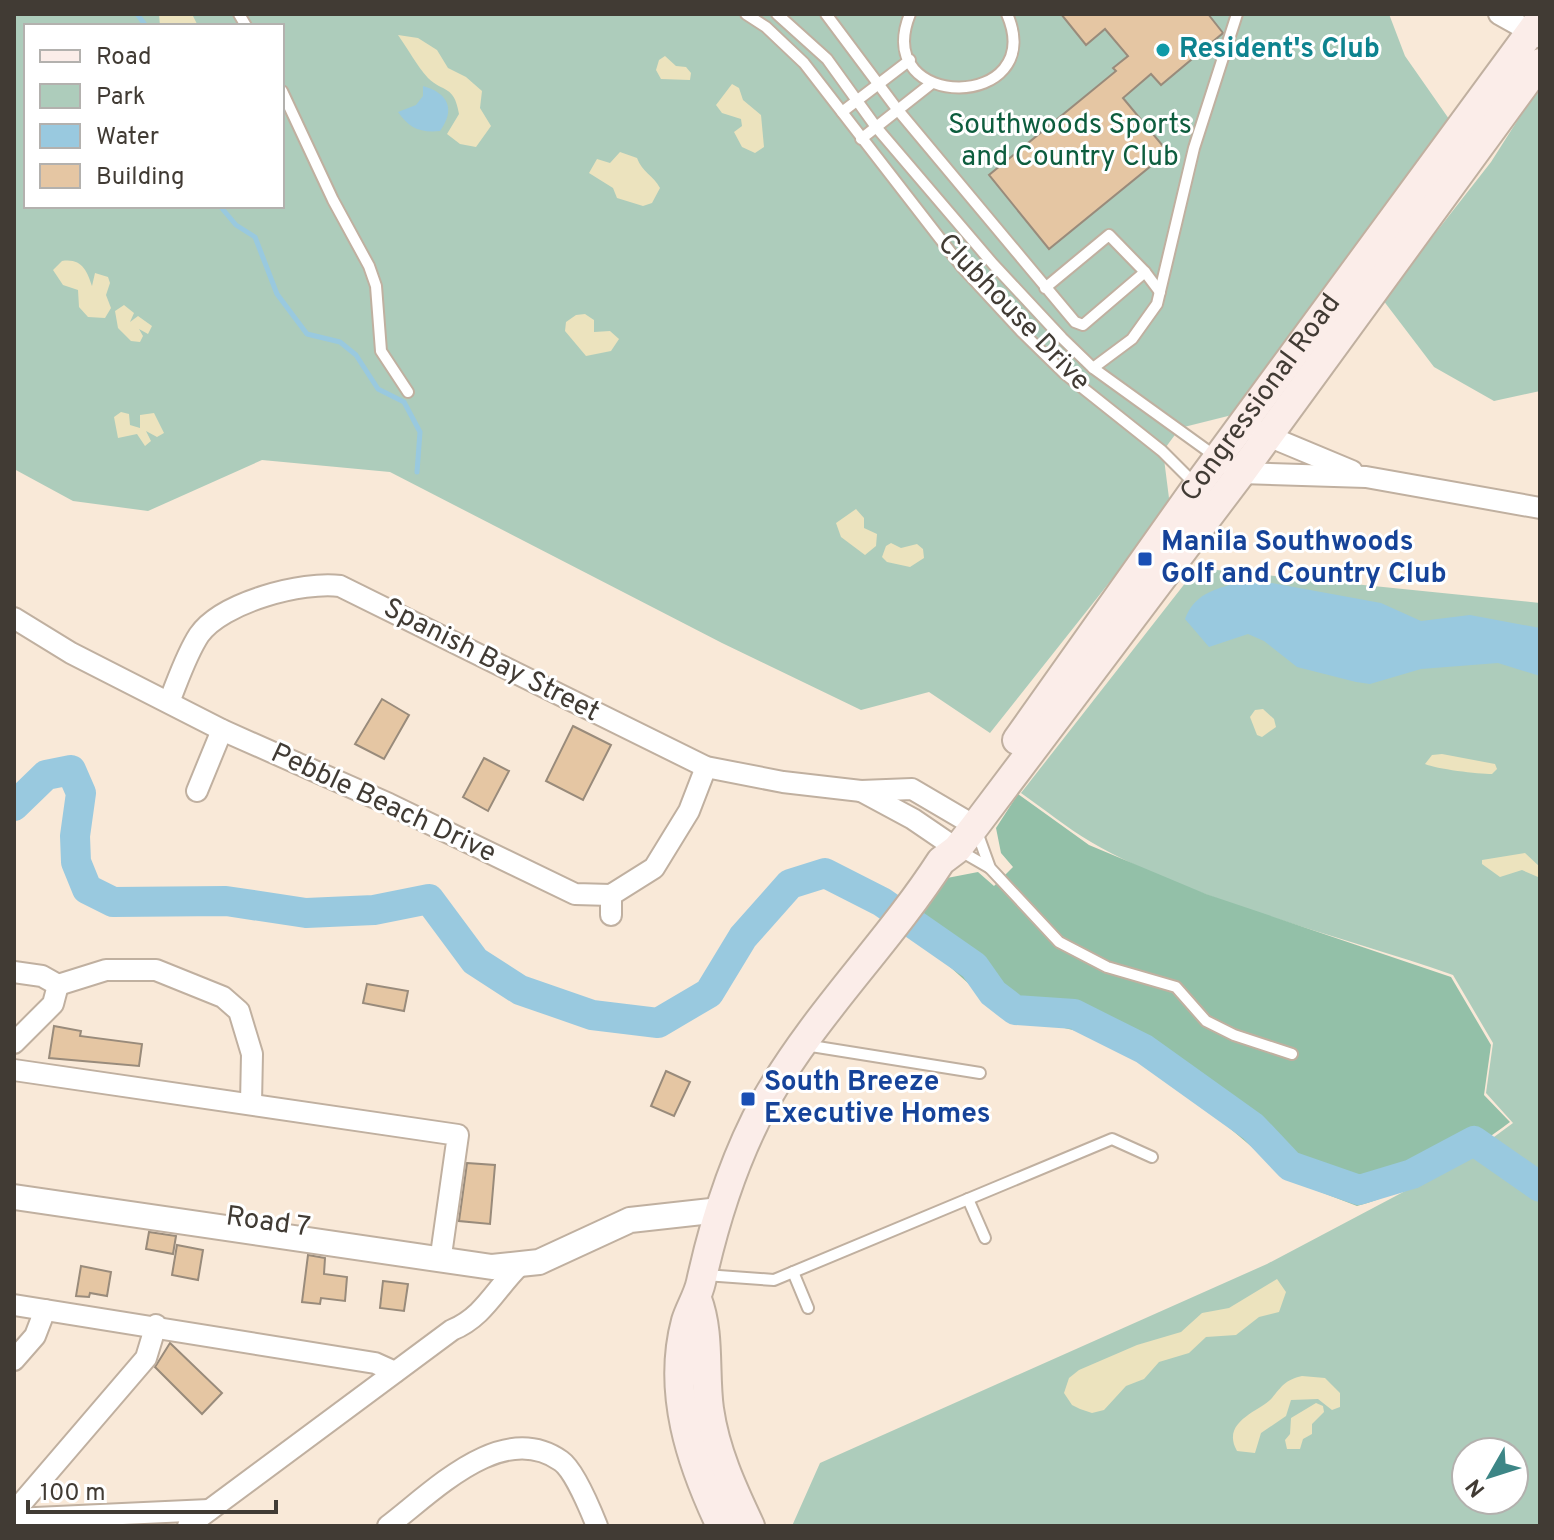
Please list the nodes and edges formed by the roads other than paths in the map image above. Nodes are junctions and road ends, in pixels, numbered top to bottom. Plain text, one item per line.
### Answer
1 (746, 14) edge
2 (777, 14) edge
3 (826, 14) edge
4 (910, 14) edge
5 (1007, 14) edge
6 (1237, 14) edge
7 (1499, 14) edge
8 (1537, 29) edge
9 (910, 60) junction
10 (1540, 63) edge
11 (878, 83) junction
12 (932, 83) junction
13 (284, 95) edge
14 (857, 101) junction
15 (897, 109) junction
16 (842, 112) junction
17 (876, 127) junction
18 (861, 139) junction
19 (1145, 272) junction
20 (1045, 288) junction
21 (1160, 292) junction
22 (1093, 368) junction
23 (408, 392) dead end
24 (1255, 431) junction
25 (1229, 465) junction
26 (1366, 477) junction
27 (1207, 495) junction
28 (1540, 508) edge
29 (14, 618) edge
30 (169, 702) junction
31 (222, 730) junction
32 (706, 767) junction
33 (197, 791) dead end
34 (861, 791) junction
35 (968, 822) junction
36 (947, 849) junction
37 (992, 870) junction
38 (14, 972) edge
39 (58, 985) junction
40 (14, 1043) edge
41 (803, 1045) junction
42 (1292, 1054) dead end
43 (14, 1070) edge
44 (980, 1073) dead end
45 (251, 1103) junction
46 (1152, 1157) dead end
47 (14, 1187) edge
48 (14, 1197) edge
49 (968, 1199) junction
50 (716, 1220) junction
51 (985, 1238) dead end
52 (442, 1248) junction
53 (520, 1265) junction
54 (793, 1272) junction
55 (700, 1287) junction
56 (14, 1305) edge
57 (808, 1308) dead end
58 (45, 1310) junction
59 (156, 1325) junction
60 (14, 1360) edge
61 (395, 1372) junction
62 (703, 1442) junction
63 (209, 1510) junction
64 (14, 1512) edge
65 (14, 1519) edge
66 (41, 1522) edge
67 (188, 1526) edge
68 (388, 1526) edge
69 (597, 1526) edge
70 (721, 1526) edge
71 (750, 1526) edge

1 - 16 lane, Clubhouse Drive
2 - 14 lane, Clubhouse Drive
3 - 11 lane
4 - 9 lane
5 - 12 lane
6 - 21 lane
7 - 8 street
8 - 24 main road, Congressional Road
9 - 11 lane
9 - 12 lane
10 - 24 main road, Congressional Road
11 - 14 lane
11 - 15 lane
12 - 15 lane
13 - 23 lane
14 - 16 lane
14 - 17 lane, Clubhouse Drive
15 - 17 lane
15 - 20 lane
16 - 18 lane, Clubhouse Drive
17 - 18 lane
17 - 22 lane, Clubhouse Drive
18 - 27 lane, Clubhouse Drive
19 - 20 lane
19 - 20 lane
19 - 21 lane
21 - 22 lane
22 - 25 lane, Clubhouse Drive
24 - 25 main road, Congressional Road
24 - 26 street
25 - 26 street
25 - 27 main road, Congressional Road
26 - 28 street
27 - 35 main road, Congressional Road
27 - 35 main road, Congressional Road
29 - 30 street, Pebble Beach Drive
30 - 31 street, Pebble Beach Drive
30 - 32 street, Spanish Bay Street
31 - 32 street, Pebble Beach Drive
31 - 33 street
32 - 34 street, Spanish Bay Street
34 - 35 street, Spanish Bay Street
34 - 36 street, Spanish Bay Street
35 - 36 main road, Congressional Road
35 - 37 lane
36 - 37 lane
36 - 41 main road, Congressional Road
37 - 42 lane
38 - 39 street
39 - 40 street
39 - 45 street
41 - 44 lane
41 - 50 main road, Congressional Road
43 - 45 street
45 - 52 street
46 - 49 lane
47 - 52 street, Road 7
48 - 53 street, Road 7
49 - 51 lane
49 - 54 lane
50 - 53 street, Road 7
50 - 55 main road, Congressional Road
52 - 53 street, Road 7
53 - 61 street
54 - 55 lane
54 - 57 lane
55 - 62 main road, Congressional Road
56 - 58 street
58 - 59 street
58 - 60 street
59 - 61 street
59 - 64 street
61 - 63 street
62 - 70 main road, Congressional Road
62 - 71 main road, Congressional Road
63 - 66 street
63 - 67 street
65 - 66 street
68 - 69 street

